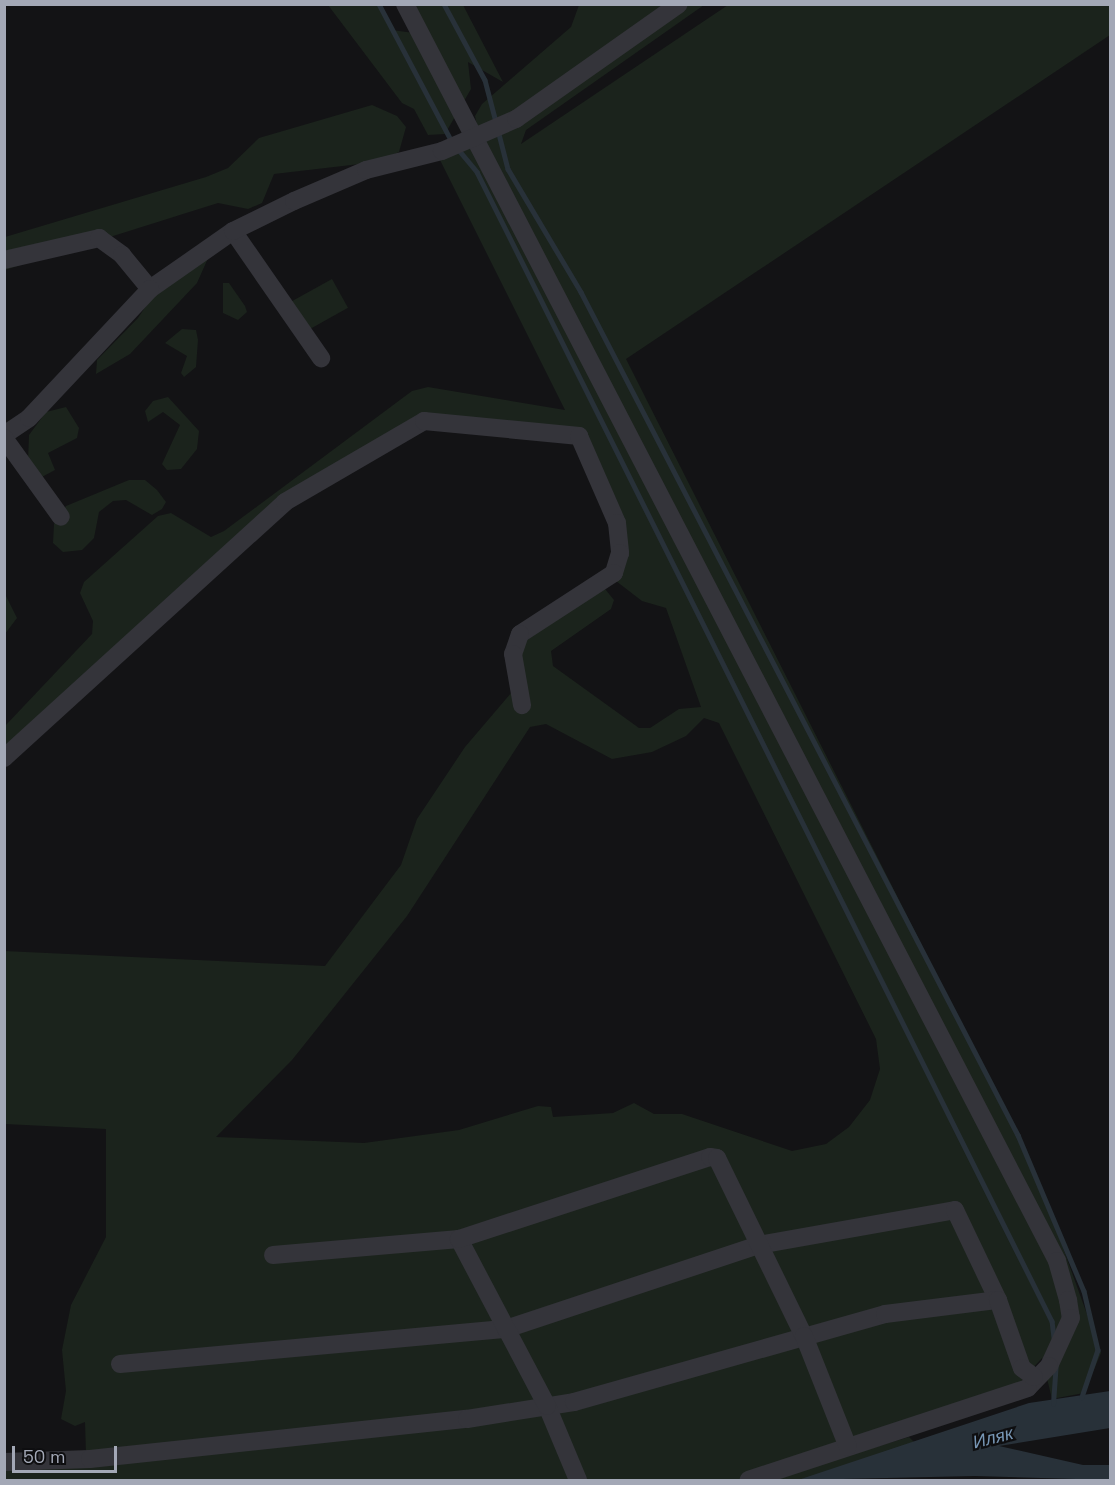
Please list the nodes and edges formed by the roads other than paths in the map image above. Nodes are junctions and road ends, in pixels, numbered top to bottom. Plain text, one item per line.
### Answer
1 (405, 4) edge
2 (679, 4) edge
3 (476, 137) junction
4 (233, 231) junction
5 (4, 260) edge
6 (150, 289) junction
7 (321, 358) dead end
8 (4, 436) edge
9 (61, 517) dead end
10 (522, 705) dead end
11 (4, 758) edge
12 (459, 1239) junction
13 (759, 1245) junction
14 (273, 1256) dead end
15 (998, 1300) junction
16 (506, 1329) junction
17 (804, 1336) junction
18 (120, 1364) dead end
19 (1034, 1377) junction
20 (547, 1406) junction
21 (848, 1447) junction
22 (4, 1462) edge
23 (578, 1480) edge
24 (749, 1480) edge

1 - 3 street
2 - 3 street
3 - 4 street
3 - 19 street
4 - 6 street
4 - 7 street
5 - 6 street
6 - 8 street
8 - 9 street
10 - 11 street
12 - 13 street
12 - 14 street
12 - 16 street
13 - 15 street
13 - 16 street
13 - 17 street
15 - 17 street
15 - 19 street
16 - 18 street
16 - 20 street
17 - 20 street
17 - 21 street
19 - 21 street
20 - 22 street
20 - 23 street
21 - 24 street

